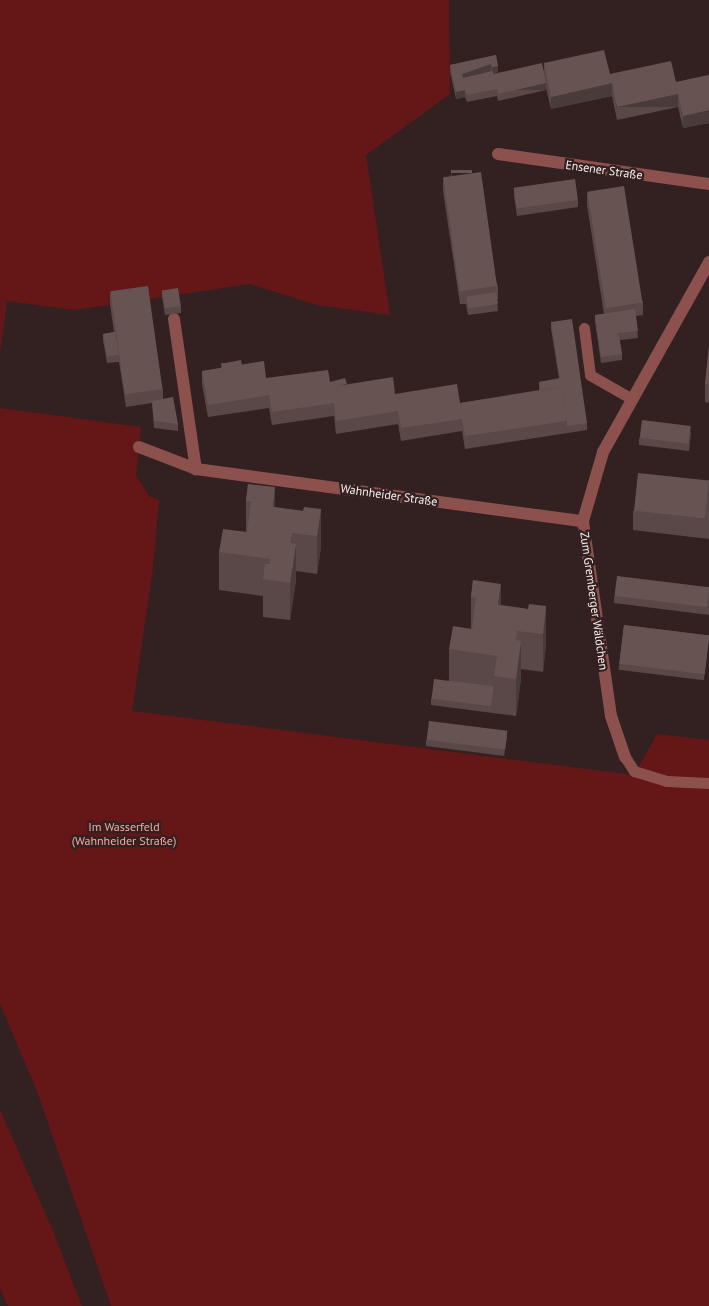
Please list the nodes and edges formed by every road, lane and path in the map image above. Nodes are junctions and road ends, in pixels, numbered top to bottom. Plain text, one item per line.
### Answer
1 (498, 154) dead end
2 (709, 184) edge
3 (709, 262) edge
4 (174, 319) dead end
5 (584, 328) dead end
6 (632, 399) junction
7 (139, 447) dead end
8 (196, 469) junction
9 (583, 521) junction
10 (625, 757) joint
11 (709, 783) edge

1 - 2 street, Ensener Straße
3 - 6 street, Zum Gremberger Wäldchen
4 - 8 street
5 - 6 lane
6 - 9 street, Zum Gremberger Wäldchen
7 - 8 street, Wahnheider Straße
8 - 9 street, Wahnheider Straße
9 - 10 street, Zum Gremberger Wäldchen
10 - 11 lane

